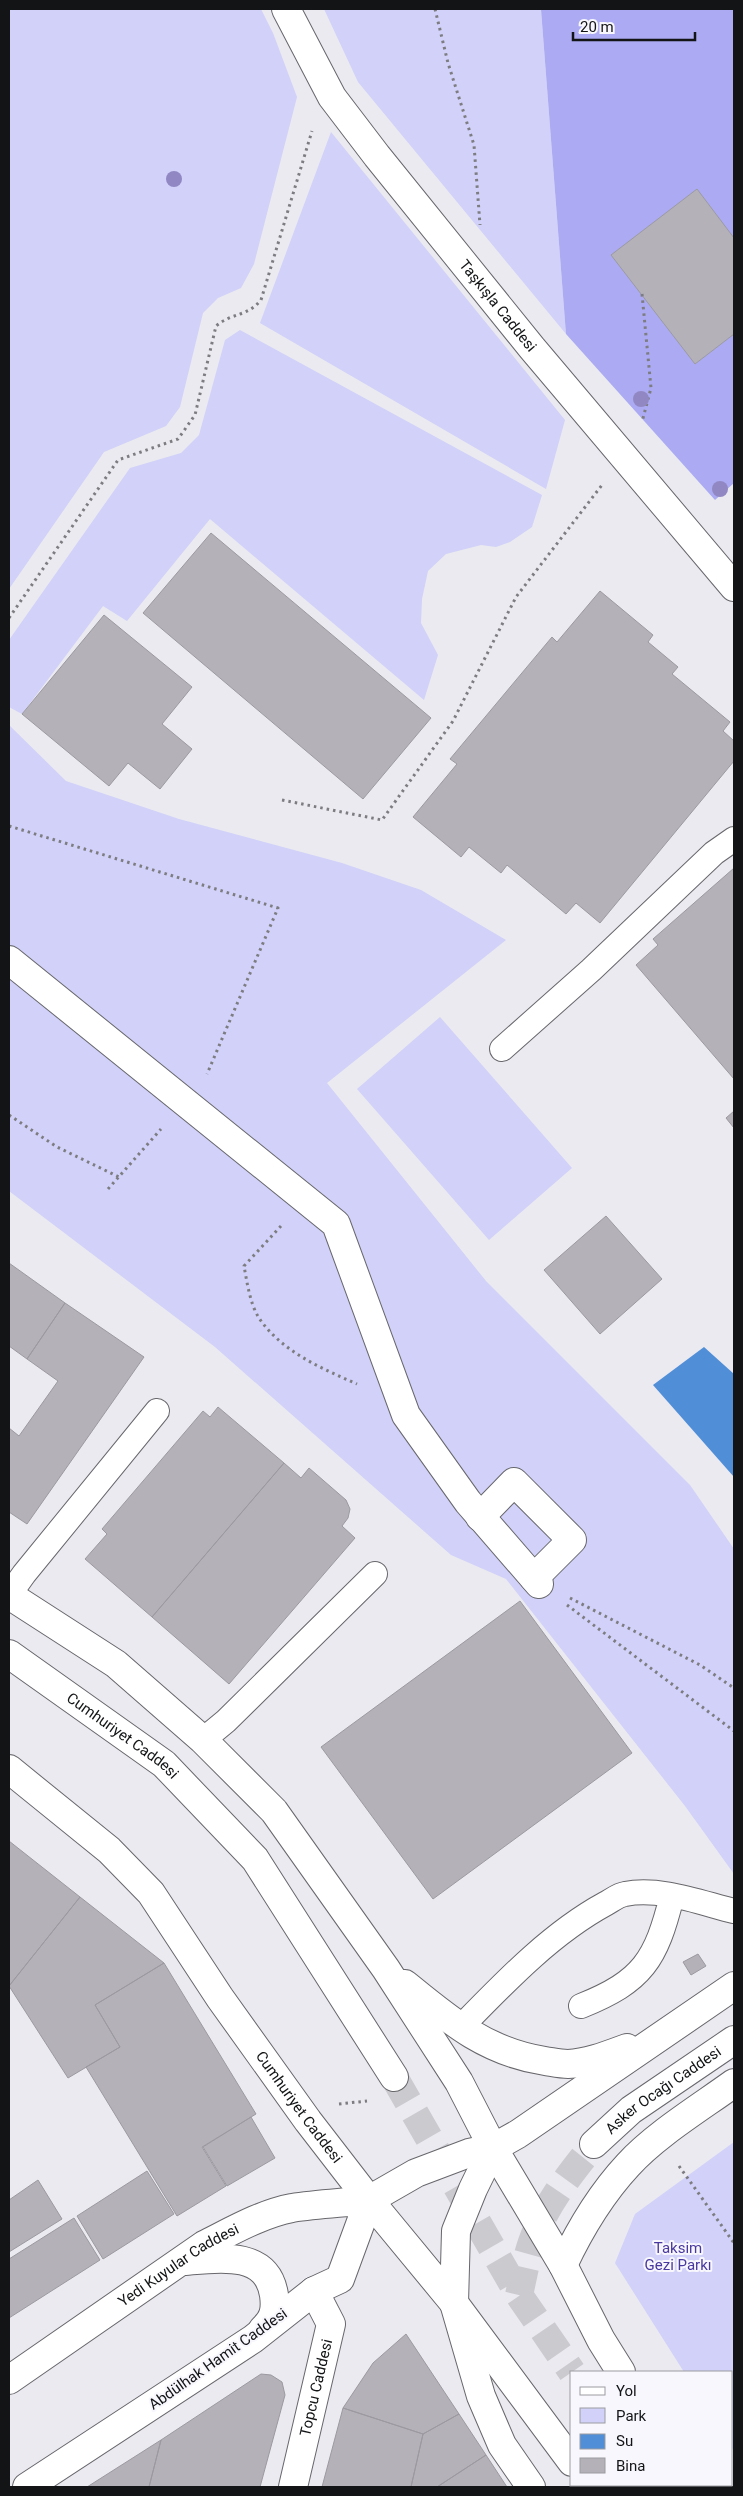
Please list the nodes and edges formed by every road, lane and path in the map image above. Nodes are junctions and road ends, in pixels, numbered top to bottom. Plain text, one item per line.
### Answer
1 (286, 9) edge
2 (435, 9) edge
3 (326, 85) junction
4 (480, 231) dead end
5 (642, 294) dead end
6 (624, 456) junction
7 (733, 582) edge
8 (9, 618) edge
9 (282, 800) dead end
10 (9, 826) edge
11 (734, 839) edge
12 (9, 960) edge
13 (502, 1049) dead end
14 (184, 1102) junction
15 (9, 1115) edge
16 (119, 1177) junction
17 (108, 1189) dead end
18 (305, 1200) junction
19 (403, 1404) junction
20 (157, 1411) dead end
21 (480, 1517) junction
22 (375, 1574) dead end
23 (536, 1581) junction
24 (9, 1595) edge
25 (9, 1654) edge
26 (734, 1688) edge
27 (734, 1731) edge
28 (203, 1740) junction
29 (9, 1768) edge
30 (672, 1896) junction
31 (734, 1912) edge
32 (386, 1969) junction
33 (734, 1986) edge
34 (581, 2006) dead end
35 (460, 2028) junction
36 (663, 2036) junction
37 (734, 2040) edge
38 (394, 2077) tunnel mouth
39 (734, 2083) edge
40 (594, 2144) tunnel mouth
41 (493, 2148) junction
42 (677, 2163) dead end
43 (369, 2200) junction
44 (734, 2243) edge
45 (181, 2262) junction
46 (563, 2265) junction
47 (314, 2291) junction
48 (454, 2303) junction
49 (253, 2339) junction
50 (620, 2371) edge
51 (9, 2380) edge
52 (570, 2459) edge
53 (27, 2487) edge
54 (293, 2487) edge
55 (531, 2487) edge

1 - 3 main road, Taşkışla Caddesi
2 - 4 path
3 - 6 main road, Taşkışla Caddesi
3 - 8 path
5 - 6 path
6 - 7 main road, Taşkışla Caddesi
6 - 9 path
10 - 14 path
11 - 13 lane
12 - 14 main road
14 - 16 path
14 - 18 main road
15 - 16 path
16 - 17 path
18 - 19 main road
18 - 19 path
19 - 21 main road
20 - 24 lane
21 - 23 main road
21 - 23 main road
22 - 28 lane
23 - 26 path
23 - 27 path
24 - 28 main road
25 - 38 main road, Cumhuriyet Caddesi
28 - 32 main road
29 - 43 main road, Cumhuriyet Caddesi
30 - 31 lane
30 - 34 lane
30 - 35 lane
32 - 35 main road
32 - 41 main road
33 - 36 main road
35 - 36 main road
36 - 41 main road
37 - 40 main road, Asker Ocağı Caddesi
39 - 46 main road
41 - 43 main road
41 - 46 main road
41 - 48 main road
42 - 44 path
43 - 45 main road, Yedi Kuyular Caddesi
43 - 47 main road, Abdülhak Hamit Caddesi
43 - 48 main road, Cumhuriyet Caddesi
45 - 49 main road
45 - 51 main road, Yedi Kuyular Caddesi
46 - 50 main road
47 - 49 main road, Abdülhak Hamit Caddesi
47 - 54 main road, Topcu Caddesi
48 - 52 main road, Cumhuriyet Caddesi
48 - 55 main road
49 - 53 main road, Abdülhak Hamit Caddesi

